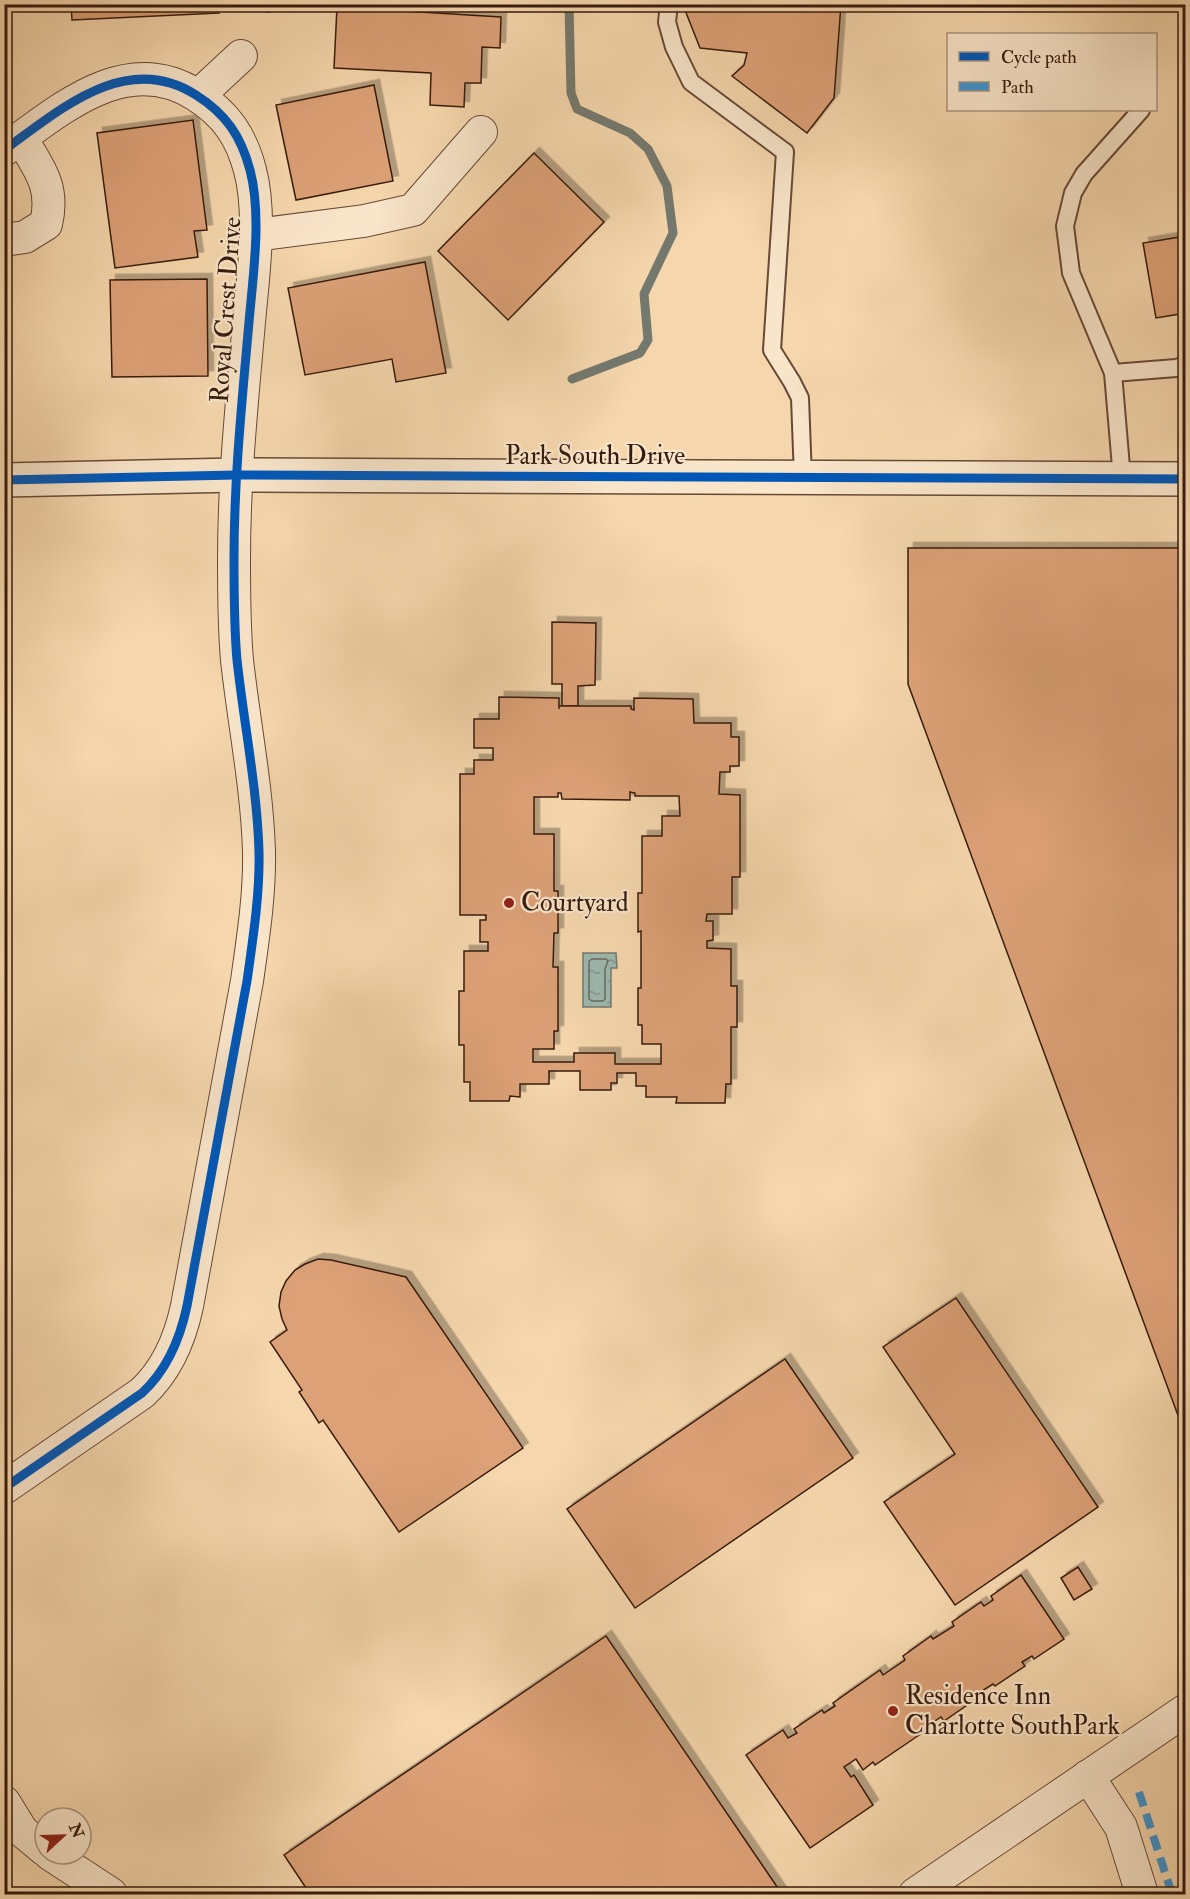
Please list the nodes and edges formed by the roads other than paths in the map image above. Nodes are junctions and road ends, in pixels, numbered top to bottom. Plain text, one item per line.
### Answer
1 (669, 4) edge
2 (241, 56) dead end
3 (198, 96) junction
4 (1141, 111) edge
5 (481, 132) dead end
6 (13, 144) edge
7 (256, 235) junction
8 (4, 240) edge
9 (1185, 365) edge
10 (1113, 373) junction
11 (236, 475) junction
12 (803, 478) junction
13 (1122, 479) junction
14 (1185, 479) edge
15 (4, 480) edge
16 (4, 1488) edge
17 (1185, 1710) edge
18 (1088, 1776) junction
19 (4, 1802) edge
20 (33, 1840) edge
21 (68, 1866) edge
22 (111, 1894) edge
23 (915, 1894) edge
24 (1142, 1894) edge

1 - 12 lane
2 - 3 street
3 - 6 street, Royal Crest Drive
3 - 7 street, Royal Crest Drive
4 - 10 lane
5 - 7 street
6 - 8 street
7 - 11 street, Royal Crest Drive
9 - 10 lane
10 - 13 lane
11 - 12 street, Park South Drive
11 - 15 street, Park South Drive
11 - 16 street, Royal Crest Drive
12 - 13 street, Park South Drive
13 - 14 street, Park South Drive
17 - 18 street
18 - 23 street
18 - 24 street
19 - 20 street
21 - 22 street

